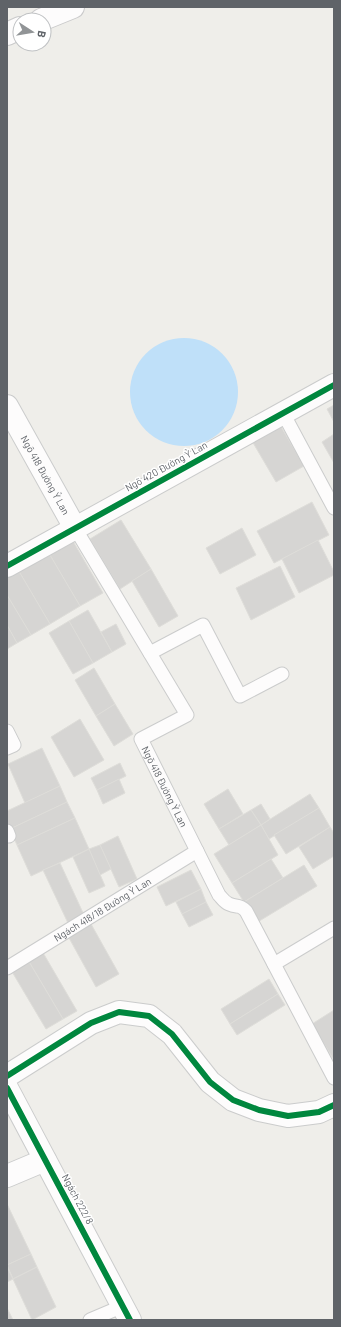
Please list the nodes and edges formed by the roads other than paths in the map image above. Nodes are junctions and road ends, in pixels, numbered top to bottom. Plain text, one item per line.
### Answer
1 (73, 7) edge
2 (52, 16) edge
3 (334, 385) edge
4 (7, 406) edge
5 (283, 413) junction
6 (334, 508) edge
7 (75, 528) junction
8 (7, 566) edge
9 (150, 653) junction
10 (282, 674) dead end
11 (7, 732) edge
12 (7, 748) edge
13 (197, 851) junction
14 (334, 928) edge
15 (274, 964) junction
16 (7, 968) edge
17 (7, 1076) edge
18 (334, 1078) edge
19 (7, 1088) edge
20 (334, 1105) edge
21 (45, 1160) junction
22 (7, 1176) edge
23 (127, 1313) edge
24 (90, 1320) edge

1 - 2 street
3 - 5 street, Ngõ 420 Đường Ỷ Lan
4 - 7 street, Ngõ 418 Đường Ỷ Lan
5 - 6 lane
5 - 7 street, Ngõ 420 Đường Ỷ Lan
7 - 8 street, Ngõ 420 Đường Ỷ Lan
7 - 9 lane, Ngõ 418 Đường Ỷ Lan
9 - 10 lane
9 - 13 lane, Ngõ 418 Đường Ỷ Lan
11 - 12 lane
13 - 15 lane, Ngõ 418 Đường Ỷ Lan
13 - 16 lane, Ngách 418/18 Đường Ỷ Lan
14 - 15 lane
15 - 18 lane, Ngõ 418 Đường Ỷ Lan
17 - 20 street
19 - 21 street, Ngách 222/8
21 - 22 street
21 - 23 street, Ngách 222/8
23 - 24 lane

